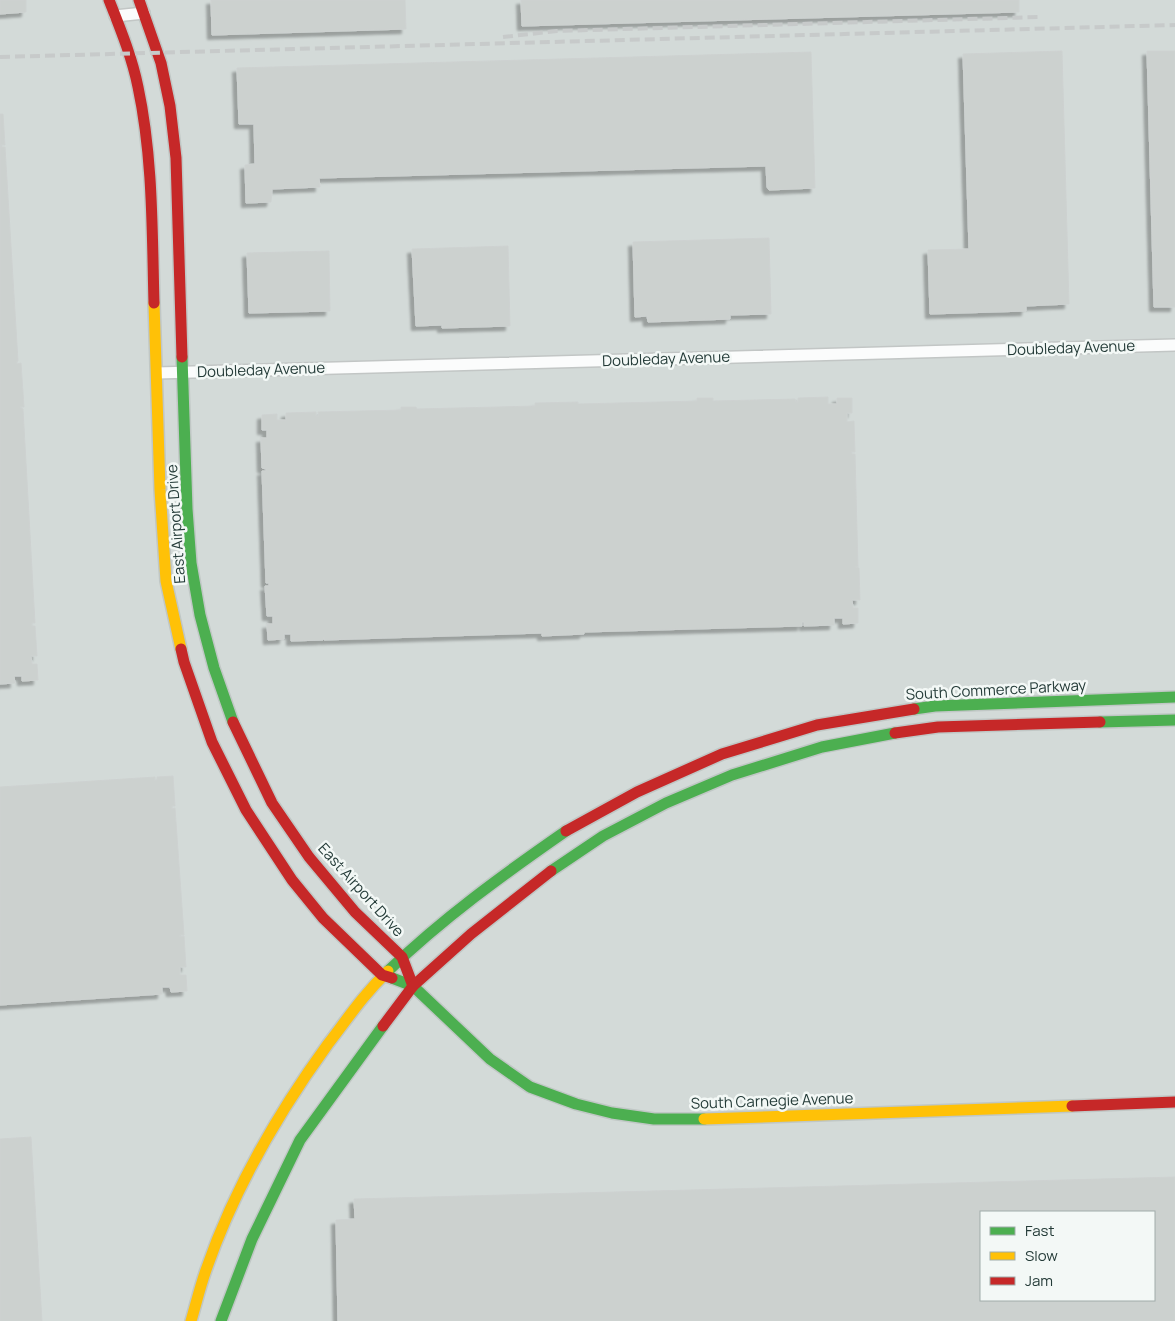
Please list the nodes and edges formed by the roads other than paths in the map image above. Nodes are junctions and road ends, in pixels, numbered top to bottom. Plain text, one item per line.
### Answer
1 (109, 0) edge
2 (140, 0) edge
3 (144, 13) junction
4 (114, 16) junction
5 (1175, 345) edge
6 (183, 372) junction
7 (156, 373) junction
8 (1175, 697) edge
9 (1175, 720) edge
10 (402, 957) junction
11 (382, 975) junction
12 (413, 986) junction
13 (1175, 1102) edge
14 (191, 1321) edge
15 (222, 1321) edge

1 - 4 main road, East Airport Drive
2 - 3 main road, East Airport Drive
3 - 4 street
3 - 6 main road, East Airport Drive
4 - 7 main road, East Airport Drive
5 - 6 street, Doubleday Avenue
6 - 7 street, Doubleday Avenue
6 - 10 main road, East Airport Drive
7 - 11 main road, East Airport Drive
8 - 10 main road, South Commerce Parkway
9 - 12 main road
10 - 11 main road, South Commerce Parkway
10 - 12 main road, East Airport Drive
11 - 12 main road, East Airport Drive
11 - 14 main road
12 - 13 main road, South Carnegie Avenue
12 - 15 main road

